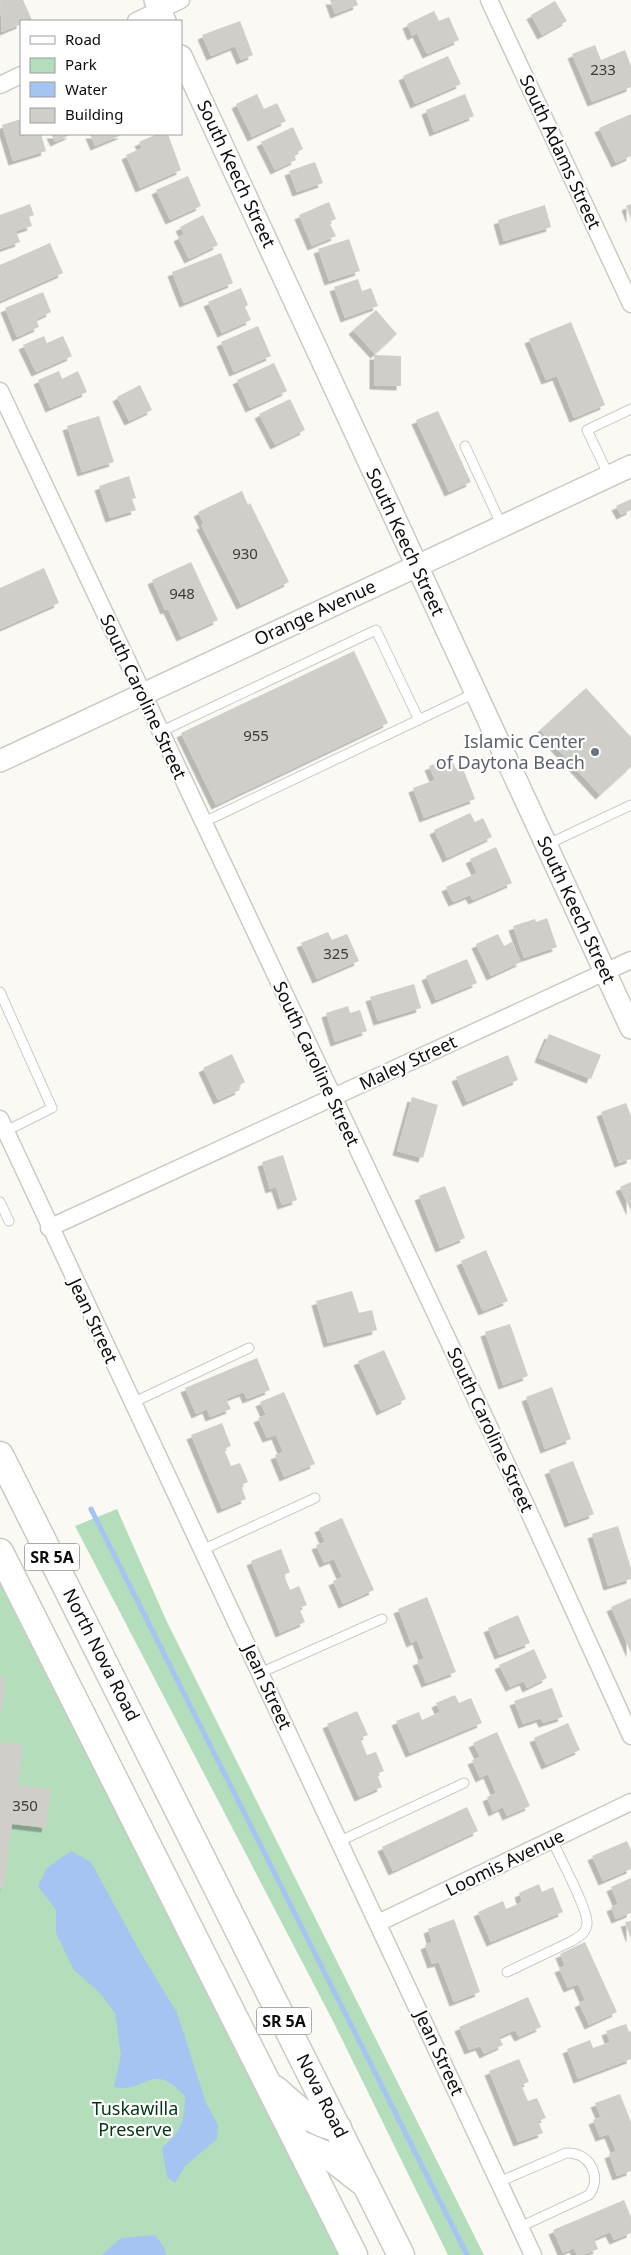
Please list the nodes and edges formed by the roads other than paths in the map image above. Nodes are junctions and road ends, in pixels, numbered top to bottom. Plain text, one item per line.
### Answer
1 (181, 0) edge
2 (489, 0) edge
3 (160, 10) edge
4 (138, 20) edge
5 (182, 58) edge
6 (20, 75) edge
7 (0, 85) edge
8 (631, 304) edge
9 (0, 391) edge
10 (631, 409) edge
11 (465, 446) dead end
12 (631, 466) edge
13 (609, 476) junction
14 (502, 526) junction
15 (416, 566) junction
16 (475, 693) junction
17 (142, 695) junction
18 (419, 720) junction
19 (160, 732) junction
20 (0, 761) edge
21 (631, 805) edge
22 (202, 823) junction
23 (546, 845) junction
24 (631, 960) edge
25 (605, 972) junction
26 (0, 992) edge
27 (631, 1028) edge
28 (332, 1098) junction
29 (3, 1125) edge
30 (0, 1202) edge
31 (8, 1221) dead end
32 (49, 1228) junction
33 (249, 1348) dead end
34 (132, 1403) junction
35 (0, 1455) edge
36 (6, 1476) edge
37 (315, 1498) dead end
38 (202, 1550) junction
39 (0, 1552) edge
40 (382, 1619) dead end
41 (260, 1673) junction
42 (631, 1736) edge
43 (464, 1783) dead end
44 (631, 1802) edge
45 (552, 1840) junction
46 (340, 1841) junction
47 (202, 1856) joint
48 (378, 1923) junction
49 (507, 1972) dead end
50 (267, 2082) junction
51 (338, 2128) junction
52 (298, 2143) junction
53 (499, 2182) junction
54 (367, 2186) junction
55 (520, 2227) junction
56 (354, 2255) edge
57 (401, 2255) edge
58 (533, 2255) edge

1 - 3 street
2 - 8 street, South Adams Street
3 - 4 street
5 - 15 street, South Keech Street
6 - 7 street
9 - 17 street, South Caroline Street
10 - 13 lane
11 - 14 lane
12 - 13 street, Orange Avenue
13 - 14 street, Orange Avenue
14 - 15 street, Orange Avenue
15 - 16 street, South Keech Street
15 - 17 street, Orange Avenue
16 - 18 lane
16 - 23 street, South Keech Street
17 - 19 street, South Caroline Street
17 - 20 street, Orange Avenue
18 - 19 lane
18 - 22 lane
19 - 22 street, South Caroline Street
21 - 23 lane
22 - 28 street, South Caroline Street
23 - 25 street, South Keech Street
24 - 25 street, Maley Street
25 - 27 street, South Keech Street
25 - 28 street, Maley Street
26 - 29 lane
28 - 32 street, Maley Street
28 - 42 street, South Caroline Street
29 - 32 street, Jean Street
30 - 31 lane
32 - 34 street, Jean Street
33 - 34 lane
34 - 38 street, Jean Street
35 - 36 main road, North Nova Road / SR 5A
36 - 47 main road, North Nova Road / SR 5A
37 - 38 lane
38 - 41 street, Jean Street
39 - 50 main road, SR 5A
40 - 41 lane
41 - 46 street, Jean Street
43 - 46 lane
44 - 45 street, Loomis Avenue
45 - 48 street, Loomis Avenue
45 - 49 lane
46 - 48 street, Jean Street
47 - 51 main road, Nova Road / SR 5A
48 - 53 street, Jean Street
50 - 51 main road
50 - 52 main road, SR 5A
51 - 54 main road, Nova Road / SR 5A
52 - 54 main road
52 - 56 main road, SR 5A
53 - 55 street, Jean Street
53 - 55 lane
54 - 57 main road, Nova Road / SR 5A
55 - 58 street, Jean Street

